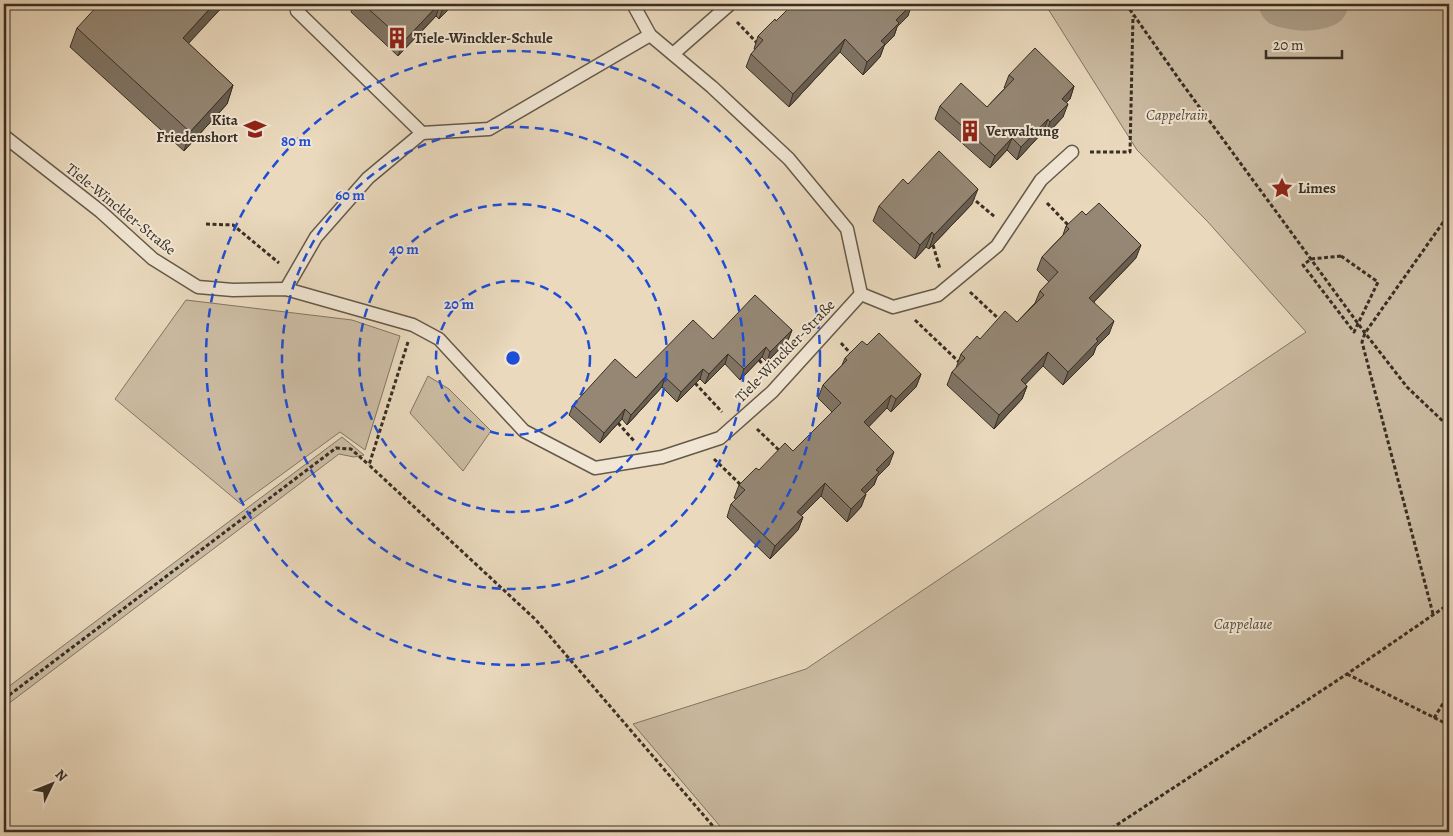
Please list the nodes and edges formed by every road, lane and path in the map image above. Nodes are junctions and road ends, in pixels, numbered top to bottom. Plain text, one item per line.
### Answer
1 (302, 4) edge
2 (633, 4) edge
3 (1126, 4) edge
4 (727, 7) edge
5 (1133, 15) junction
6 (650, 35) junction
7 (758, 44) edge
8 (673, 54) junction
9 (422, 133) junction
10 (4, 136) edge
11 (1072, 152) joint
12 (1035, 189) junction
13 (967, 194) edge
14 (1449, 214) edge
15 (206, 224) dead end
16 (1009, 229) junction
17 (1072, 229) edge
18 (1311, 259) junction
19 (294, 275) junction
20 (957, 280) junction
21 (286, 289) junction
22 (861, 294) junction
23 (900, 306) junction
24 (1358, 324) junction
25 (413, 325) junction
26 (1007, 327) edge
27 (1365, 333) junction
28 (960, 363) edge
29 (695, 383) edge
30 (739, 421) junction
31 (1449, 427) edge
32 (699, 445) junction
33 (784, 456) edge
34 (369, 465) junction
35 (744, 488) edge
36 (1449, 604) edge
37 (1433, 614) junction
38 (1346, 674) junction
39 (1449, 694) edge
40 (4, 699) edge
41 (1434, 718) junction
42 (1449, 725) edge
43 (718, 832) edge
44 (1106, 832) edge

1 - 9 lane
2 - 6 lane
3 - 5 path
4 - 7 path
4 - 8 lane
5 - 11 path
5 - 18 path
6 - 8 lane
6 - 9 lane
8 - 22 lane
9 - 19 lane
10 - 21 lane, Tiele-Winckler-Straße
11 - 12 lane
12 - 16 lane
12 - 17 path
13 - 16 path
14 - 27 path
15 - 19 path
16 - 20 lane
18 - 24 path
18 - 24 path
18 - 24 path
19 - 21 lane
20 - 23 lane
20 - 26 path
21 - 25 lane, Tiele-Winckler-Straße
22 - 23 lane
22 - 30 lane, Tiele-Winckler-Straße
23 - 28 path
24 - 27 path
25 - 32 lane, Tiele-Winckler-Straße
25 - 34 path
27 - 31 path
27 - 37 path
29 - 30 path
30 - 32 lane, Tiele-Winckler-Straße
30 - 33 path
32 - 35 path
34 - 40 path
34 - 43 path
36 - 37 path
37 - 38 path
38 - 41 path
38 - 44 path
39 - 41 path
41 - 42 path

